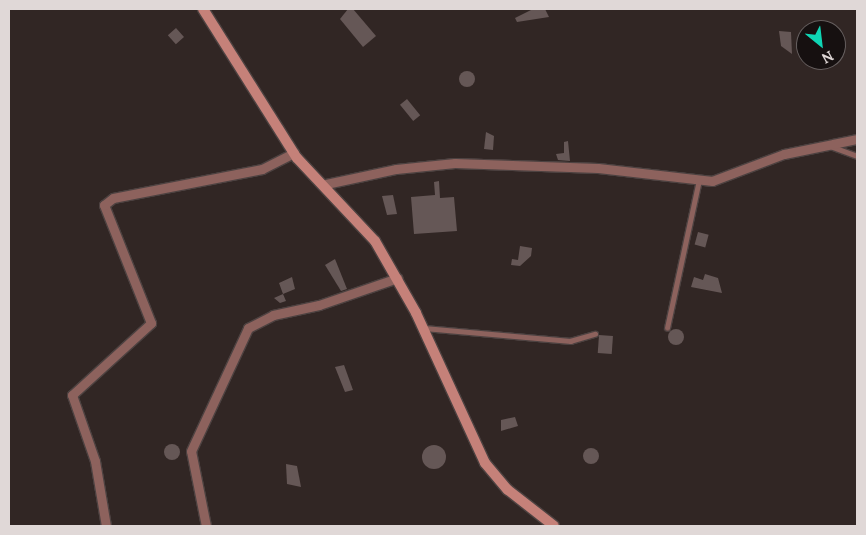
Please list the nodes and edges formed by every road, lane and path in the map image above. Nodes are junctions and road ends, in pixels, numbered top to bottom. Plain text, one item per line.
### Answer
1 (202, 9) edge
2 (857, 140) edge
3 (830, 146) junction
4 (294, 154) junction
5 (857, 156) edge
6 (699, 180) junction
7 (326, 184) junction
8 (398, 278) junction
9 (422, 328) junction
10 (667, 328) dead end
11 (595, 334) dead end
12 (106, 526) edge
13 (206, 526) edge
14 (554, 526) edge

1 - 4 main road
2 - 3 street
3 - 5 lane
3 - 6 street
4 - 7 main road
4 - 12 street
6 - 7 street
6 - 10 lane
7 - 8 main road
8 - 9 main road
8 - 13 street
9 - 11 lane
9 - 14 main road

